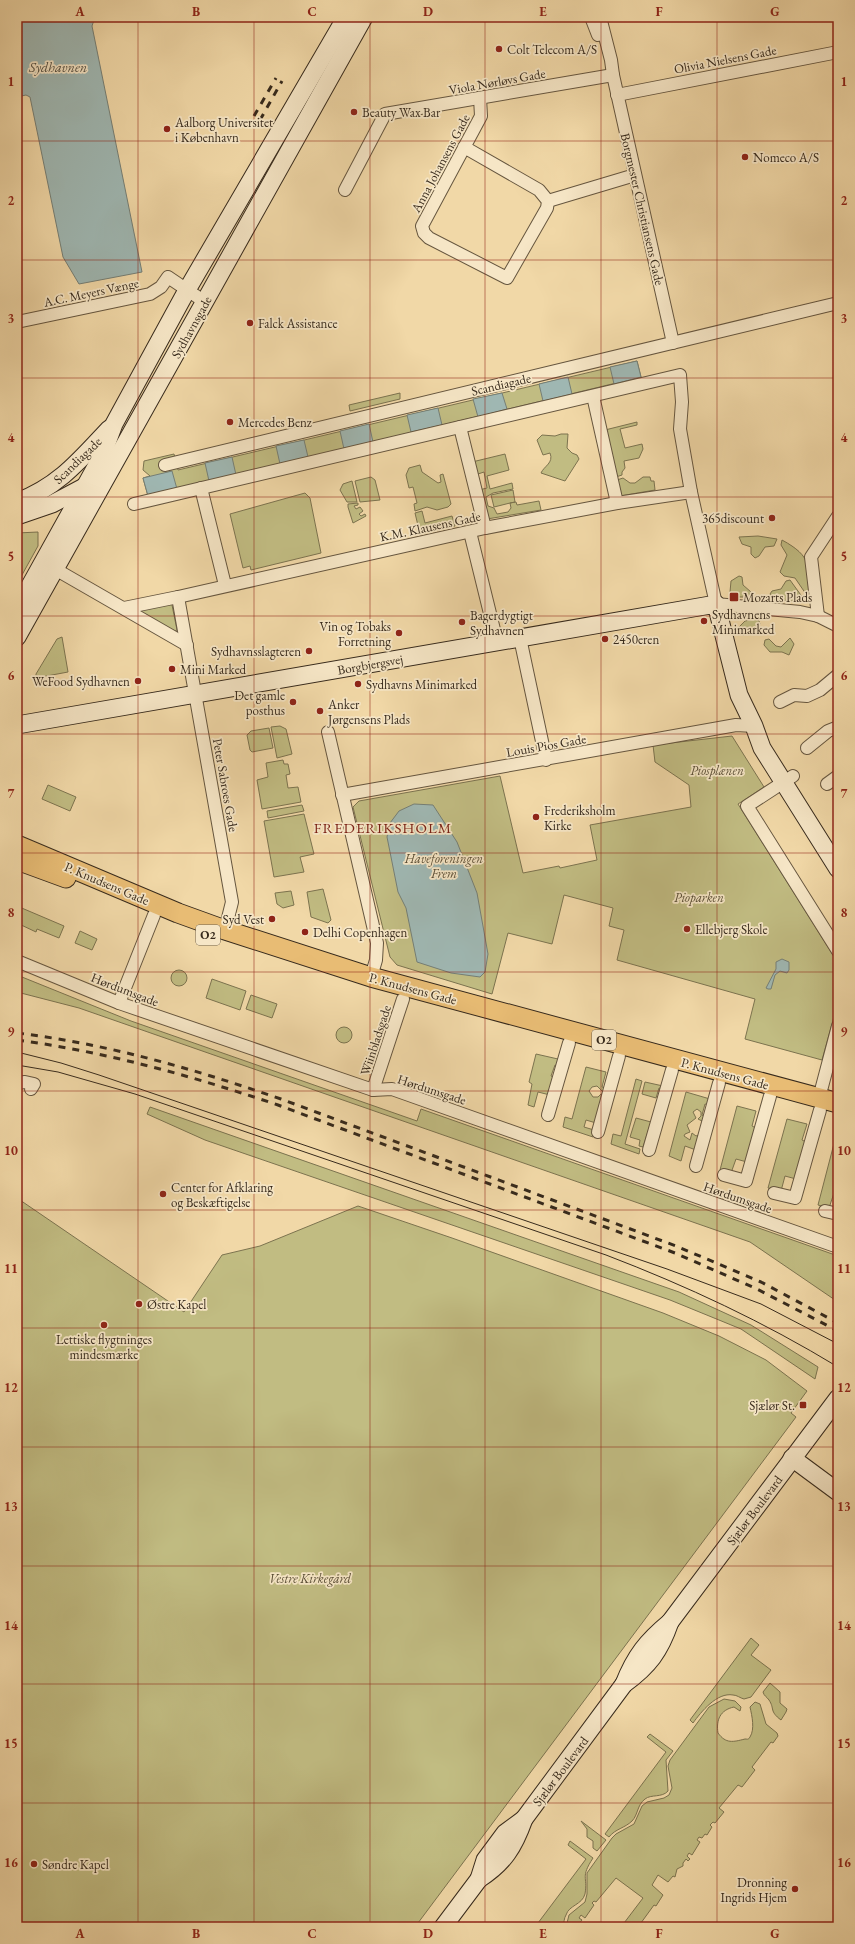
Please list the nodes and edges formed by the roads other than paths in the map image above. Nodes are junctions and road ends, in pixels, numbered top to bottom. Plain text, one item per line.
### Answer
1 (346, 17) edge
2 (364, 17) edge
3 (591, 17) edge
4 (600, 17) edge
5 (838, 52) edge
6 (613, 75) junction
7 (617, 95) junction
8 (480, 98) junction
9 (464, 147) junction
10 (635, 176) junction
11 (345, 190) dead end
12 (548, 201) junction
13 (187, 290) junction
14 (205, 302) junction
15 (838, 303) edge
16 (17, 322) edge
17 (673, 343) junction
18 (593, 396) junction
19 (114, 424) junction
20 (460, 427) junction
21 (120, 453) junction
22 (165, 465) dead end
23 (86, 486) junction
24 (201, 488) junction
25 (691, 492) junction
26 (17, 502) edge
27 (617, 503) junction
28 (134, 504) dead end
29 (17, 516) edge
30 (838, 516) edge
31 (485, 528) junction
32 (470, 532) junction
33 (49, 566) junction
34 (225, 585) junction
35 (178, 597) junction
36 (716, 604) junction
37 (124, 608) junction
38 (17, 609) edge
39 (818, 616) junction
40 (838, 626) edge
41 (17, 637) edge
42 (520, 638) junction
43 (497, 642) junction
44 (188, 645) junction
45 (838, 675) edge
46 (196, 694) junction
47 (780, 702) dead end
48 (19, 724) edge
49 (754, 726) junction
50 (838, 727) edge
51 (328, 732) dead end
52 (807, 748) dead end
53 (546, 760) junction
54 (838, 776) edge
55 (788, 779) junction
56 (827, 784) dead end
57 (342, 795) junction
58 (838, 847) edge
59 (20, 849) edge
60 (838, 869) edge
61 (154, 915) junction
62 (225, 930) junction
63 (838, 951) edge
64 (17, 961) edge
65 (371, 977) junction
66 (403, 999) junction
67 (119, 1003) junction
68 (838, 1026) edge
69 (569, 1043) junction
70 (619, 1056) junction
71 (672, 1070) junction
72 (17, 1083) edge
73 (719, 1083) junction
74 (31, 1089) dead end
75 (373, 1090) junction
76 (770, 1096) junction
77 (838, 1103) edge
78 (819, 1104) junction
79 (548, 1114) dead end
80 (838, 1114) edge
81 (598, 1132) dead end
82 (649, 1150) dead end
83 (696, 1166) dead end
84 (724, 1175) dead end
85 (774, 1193) dead end
86 (825, 1211) dead end
87 (838, 1214) edge
88 (838, 1247) edge
89 (838, 1398) edge
90 (792, 1458) junction
91 (838, 1492) edge
92 (443, 1927) edge

1 - 13 street, Sydhavnsgade
2 - 14 street, Sydhavnsgade
3 - 6 street, Borgmester Christiansens Gade
4 - 6 street, Borgmester Christiansens Gade
5 - 7 street, Olivia Nielsens Gade
6 - 7 street, Borgmester Christiansens Gade
6 - 8 street, Viola Nørløvs Gade
7 - 10 street, Borgmester Christiansens Gade
8 - 9 street, Anna Johansens Gade
8 - 11 street, Viola Nørløvs Gade
9 - 12 street
9 - 12 street, Anna Johansens Gade
10 - 12 street
10 - 17 street, Borgmester Christiansens Gade
13 - 14 street, A.C. Meyers Vænge
13 - 16 street, A.C. Meyers Vænge
13 - 19 street, Sydhavnsgade
14 - 21 street, Sydhavnsgade
15 - 17 street, Scandiagade
17 - 22 street, Scandiagade
18 - 20 street
18 - 25 street
18 - 27 street
19 - 23 street, Sydhavnsgade
19 - 26 street, Scandiagade
20 - 24 street
20 - 31 street
21 - 23 street, Scandiagade
21 - 33 street, Sydhavnsgade
23 - 29 street, Scandiagade
23 - 33 street, Sydhavnsgade
24 - 28 street
24 - 34 street
25 - 27 street, K.M. Klausens Gade
25 - 36 street
27 - 31 street, K.M. Klausens Gade
30 - 39 street
31 - 32 street, K.M. Klausens Gade
32 - 34 street, K.M. Klausens Gade
32 - 43 street
33 - 37 street
33 - 38 street, Sydhavnsgade
33 - 41 street, Sydhavnsgade
34 - 35 street, K.M. Klausens Gade
35 - 37 street
35 - 44 street, Peter Sabroes Gade
36 - 39 street
36 - 42 street, Borgbjergsvej
36 - 49 street
37 - 44 street
39 - 40 street
42 - 43 street, Borgbjergsvej
42 - 53 street
43 - 46 street, Borgbjergsvej
44 - 46 street, Peter Sabroes Gade
45 - 47 street
46 - 48 street, Borgbjergsvej
46 - 62 street, Peter Sabroes Gade
49 - 53 street, Louis Pios Gade
49 - 55 street
50 - 52 street
51 - 57 street
53 - 57 street, Louis Pios Gade
54 - 56 street
55 - 58 street
55 - 60 street
55 - 63 street
57 - 65 street
59 - 61 main road, P. Knudsens Gade / O2
59 - 62 main road, P. Knudsens Gade / O2
61 - 66 main road, P. Knudsens Gade / O2
61 - 67 street
62 - 65 main road, P. Knudsens Gade / O2
64 - 67 street, Hørdumsgade
65 - 78 main road, P. Knudsens Gade / O2
66 - 69 main road, P. Knudsens Gade / O2
66 - 75 street, Wiinbladsgade
67 - 75 street, Hørdumsgade
68 - 78 street
69 - 70 main road, P. Knudsens Gade / O2
69 - 79 street
70 - 71 main road, P. Knudsens Gade / O2
70 - 81 street
71 - 73 main road, P. Knudsens Gade / O2
71 - 82 street, P. Knudsens Gade
72 - 74 street
73 - 76 main road, P. Knudsens Gade / O2
73 - 83 street, P. Knudsens Gade
75 - 88 street, Hørdumsgade
76 - 78 main road, P. Knudsens Gade / O2
76 - 84 street, P. Knudsens Gade
77 - 78 main road, P. Knudsens Gade / O2
78 - 80 main road, P. Knudsens Gade / O2
78 - 85 street
86 - 87 street
89 - 90 street, Sjælør Boulevard
90 - 91 street
90 - 92 street, Sjælør Boulevard

